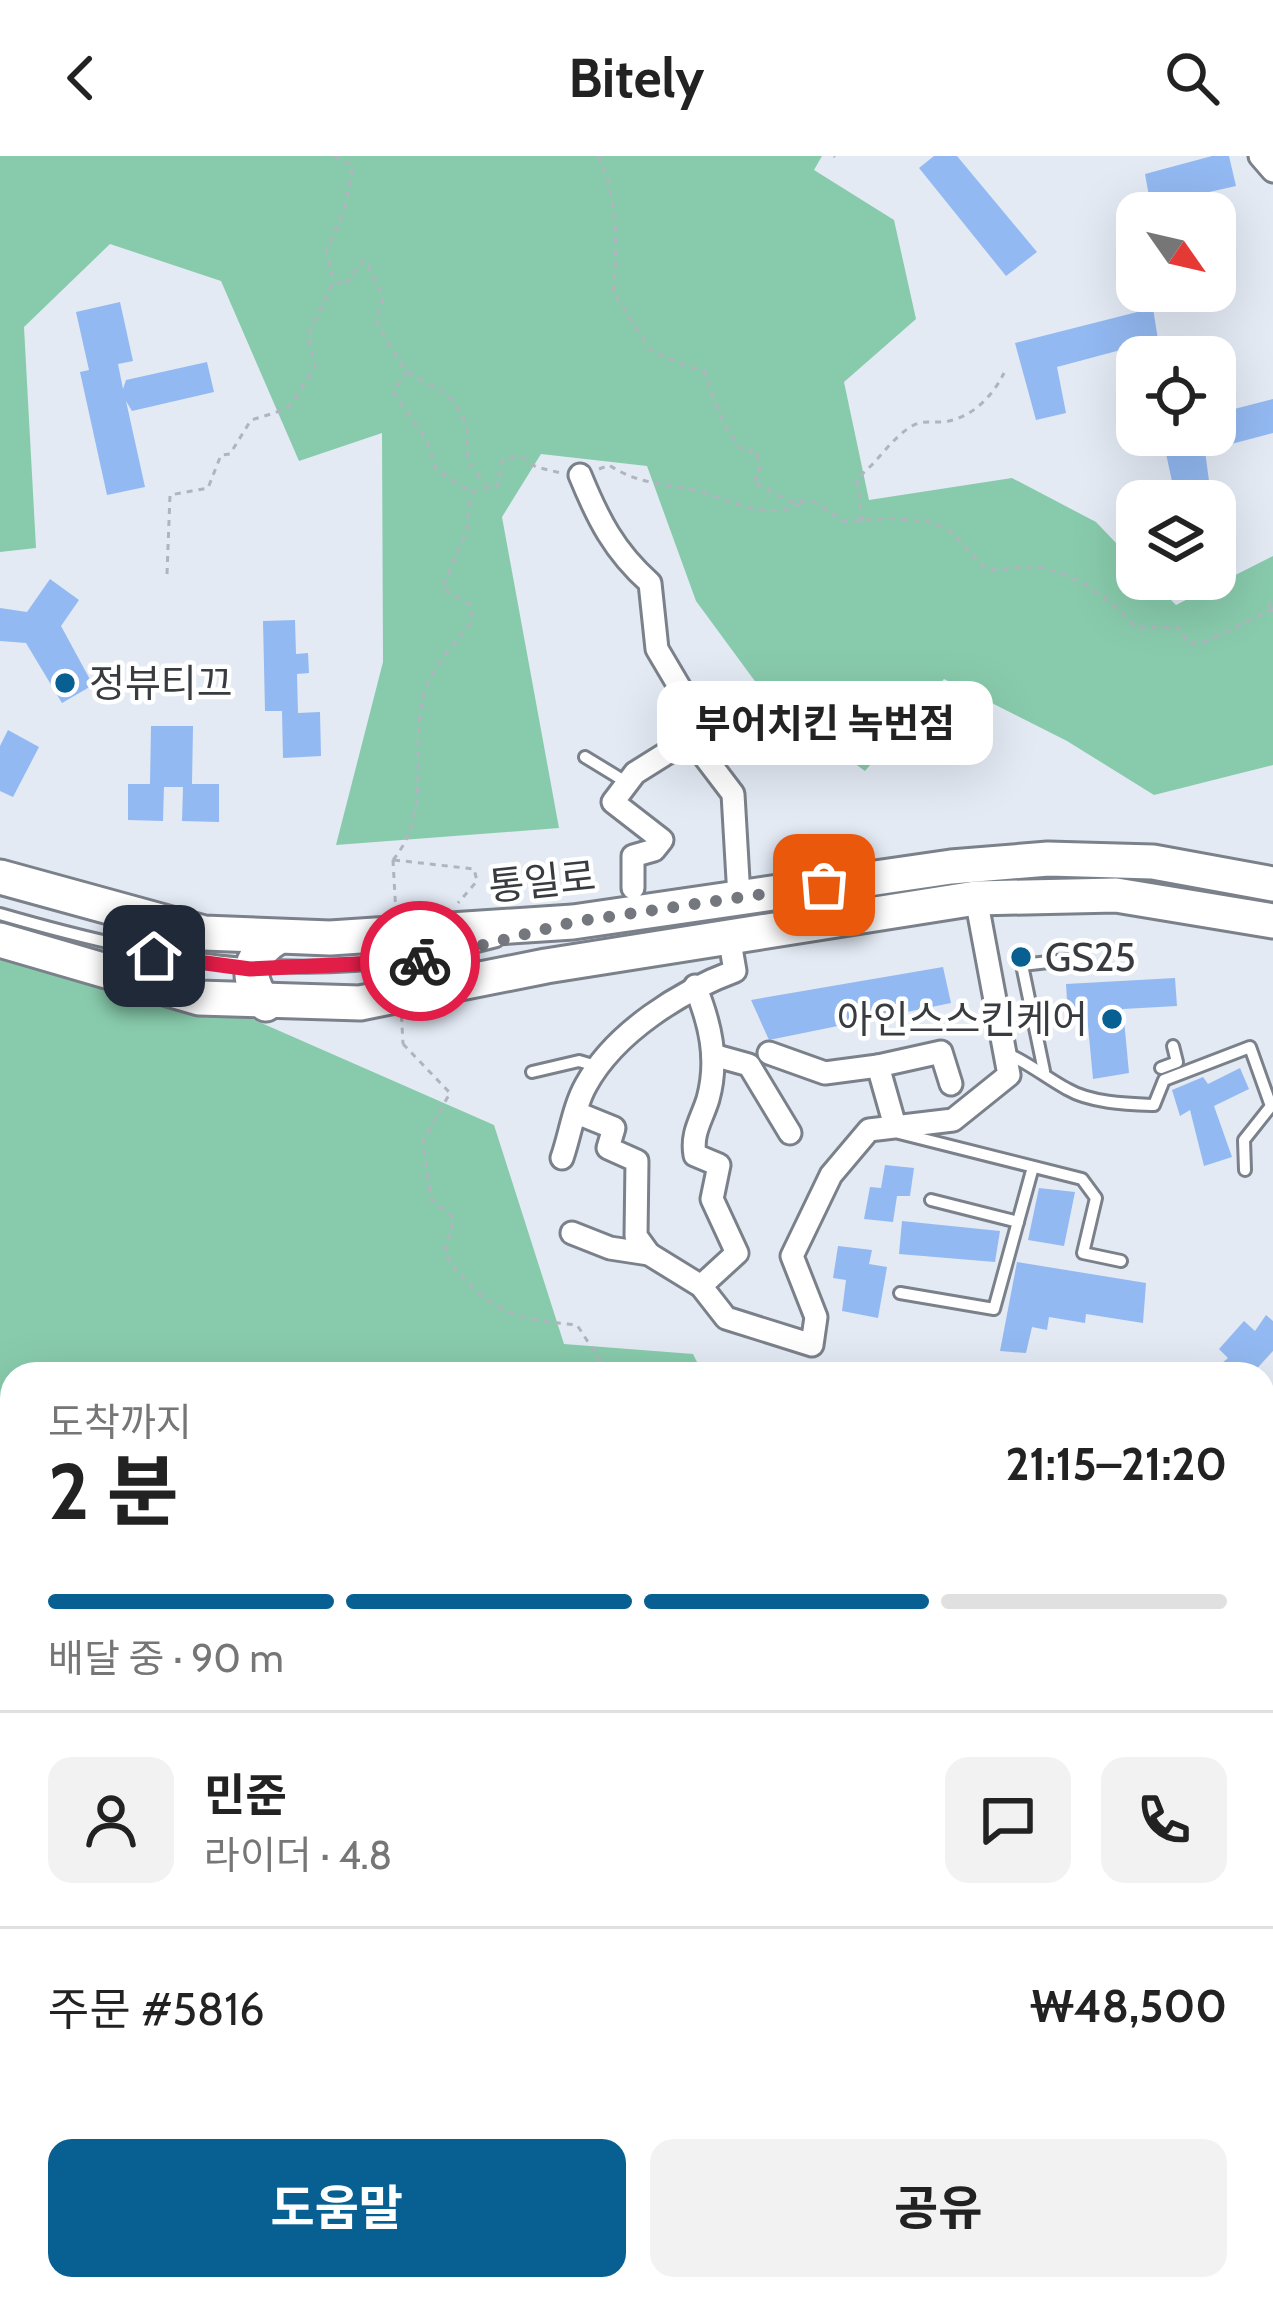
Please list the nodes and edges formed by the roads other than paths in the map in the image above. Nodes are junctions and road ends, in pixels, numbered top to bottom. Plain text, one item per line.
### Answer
1 (1260, 156) edge
2 (1273, 171) edge
3 (580, 476) dead end
4 (695, 744) junction
5 (584, 757) dead end
6 (626, 782) junction
7 (0, 877) edge
8 (1273, 884) edge
9 (633, 888) dead end
10 (739, 897) junction
11 (976, 898) junction
12 (0, 914) edge
13 (1273, 921) edge
14 (573, 922) junction
15 (165, 925) junction
16 (729, 936) junction
17 (278, 937) junction
18 (0, 940) edge
19 (1084, 958) dead end
20 (435, 959) junction
21 (181, 961) junction
22 (250, 969) junction
23 (512, 972) junction
24 (150, 986) junction
25 (695, 986) junction
26 (266, 1004) junction
27 (1173, 1046) dead end
28 (1156, 1052) dead end
29 (769, 1053) dead end
30 (1005, 1053) junction
31 (713, 1055) junction
32 (878, 1066) junction
33 (599, 1067) junction
34 (1044, 1071) junction
35 (532, 1072) dead end
36 (1163, 1074) junction
37 (951, 1084) dead end
38 (577, 1113) junction
39 (886, 1127) junction
40 (790, 1133) dead end
41 (562, 1158) dead end
42 (1033, 1167) junction
43 (1245, 1169) dead end
44 (931, 1200) dead end
45 (1018, 1222) junction
46 (572, 1233) dead end
47 (649, 1254) junction
48 (1121, 1261) dead end
49 (701, 1286) junction
50 (900, 1293) dead end

1 - 2 street
3 - 4 street
4 - 6 street
4 - 10 street
5 - 6 lane
6 - 9 street, 통일로
7 - 15 main road, 통일로
8 - 10 main road, 통일로
10 - 14 main road, 통일로
11 - 13 main road, 통일로
11 - 16 main road, 통일로
11 - 30 street
12 - 21 lane
14 - 17 main road, 통일로
14 - 20 lane
15 - 17 main road, 통일로
15 - 21 main road
16 - 23 main road, 통일로
16 - 25 street
17 - 22 main road
18 - 24 main road, 통일로
19 - 34 lane
20 - 22 lane
20 - 23 lane
21 - 22 lane
21 - 24 main road
22 - 26 main road
23 - 26 main road, 통일로
24 - 26 main road, 통일로
25 - 31 street
25 - 33 street
27 - 36 lane
28 - 36 lane
29 - 32 street
30 - 34 lane
30 - 39 street
31 - 40 street
31 - 49 street
32 - 37 street
32 - 39 street
33 - 35 lane
33 - 38 street
34 - 36 lane
36 - 43 lane
38 - 41 street
38 - 47 street
39 - 42 lane
39 - 49 street
42 - 45 lane
42 - 48 lane
44 - 45 lane
45 - 50 lane
46 - 47 street
47 - 49 street

